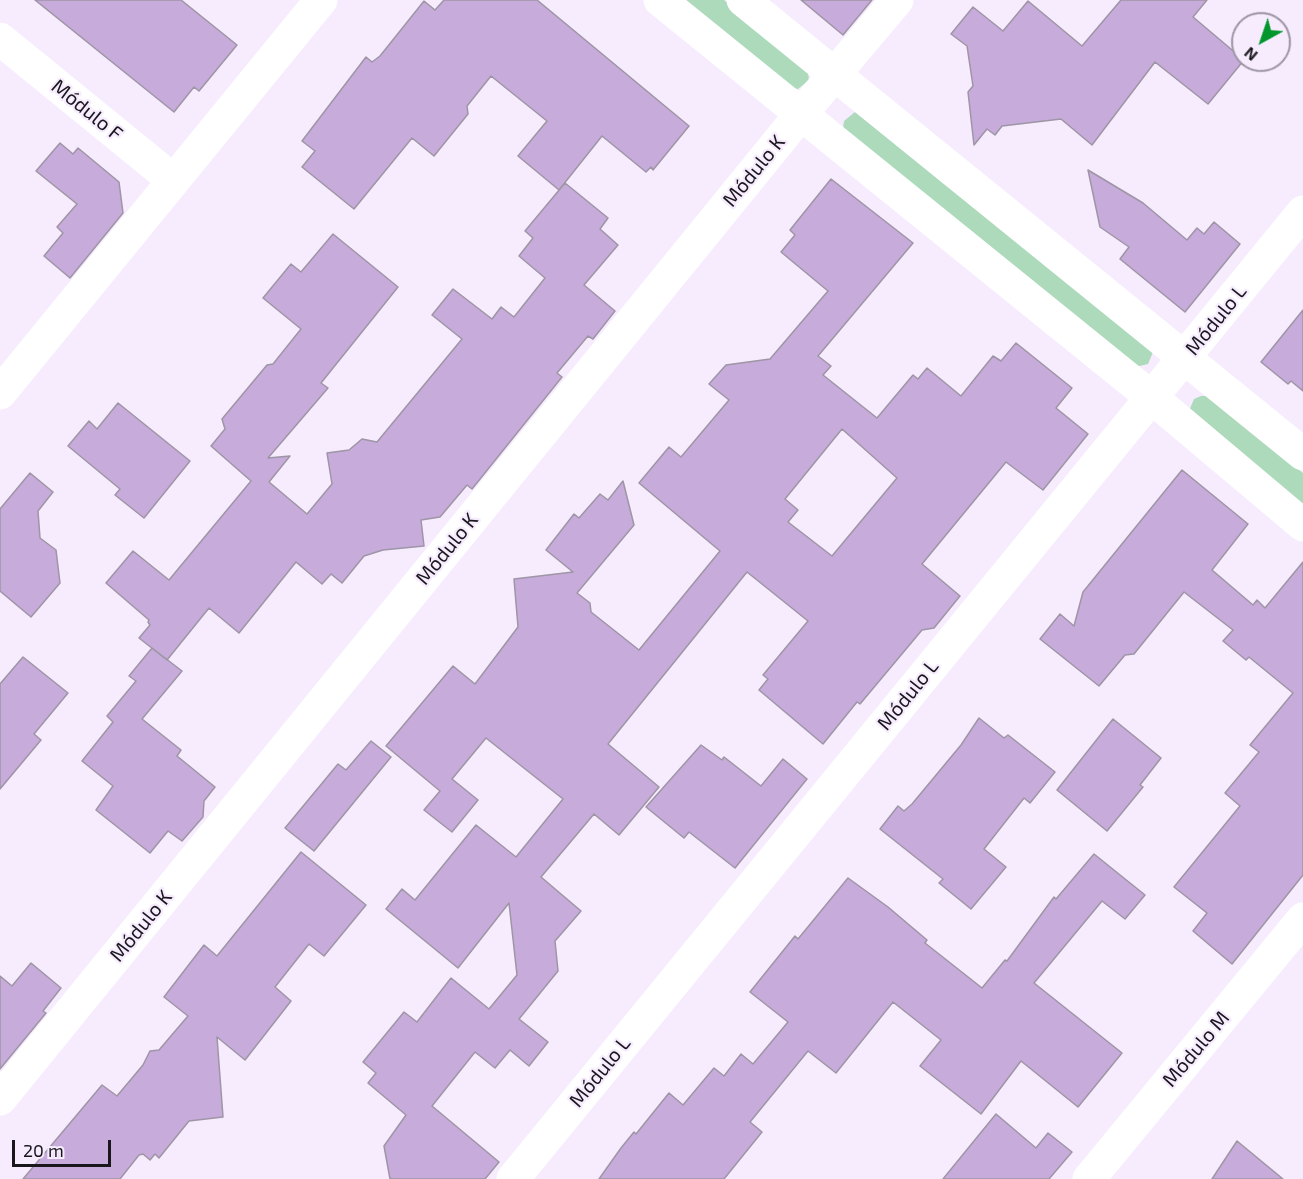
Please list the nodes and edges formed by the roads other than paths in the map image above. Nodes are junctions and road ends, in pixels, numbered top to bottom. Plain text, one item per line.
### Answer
1 (321, 0) edge
2 (660, 0) edge
3 (743, 0) edge
4 (897, 0) edge
5 (0, 39) edge
6 (836, 75) junction
7 (801, 114) junction
8 (173, 180) junction
9 (1303, 212) edge
10 (1185, 359) junction
11 (0, 393) edge
12 (1151, 397) junction
13 (1303, 454) edge
14 (1303, 525) edge
15 (1303, 919) edge
16 (0, 1099) edge
17 (513, 1179) edge
18 (1089, 1179) edge

1 - 8 street
2 - 7 street
3 - 6 street
4 - 6 street, Módulo K
5 - 8 street, Módulo F
6 - 7 street, Módulo K
6 - 10 street
7 - 12 street
7 - 16 street, Módulo K
8 - 11 street
9 - 10 street, Módulo L
10 - 12 street, Módulo L
10 - 13 street
12 - 14 street
12 - 17 street, Módulo L
15 - 18 street, Módulo M

